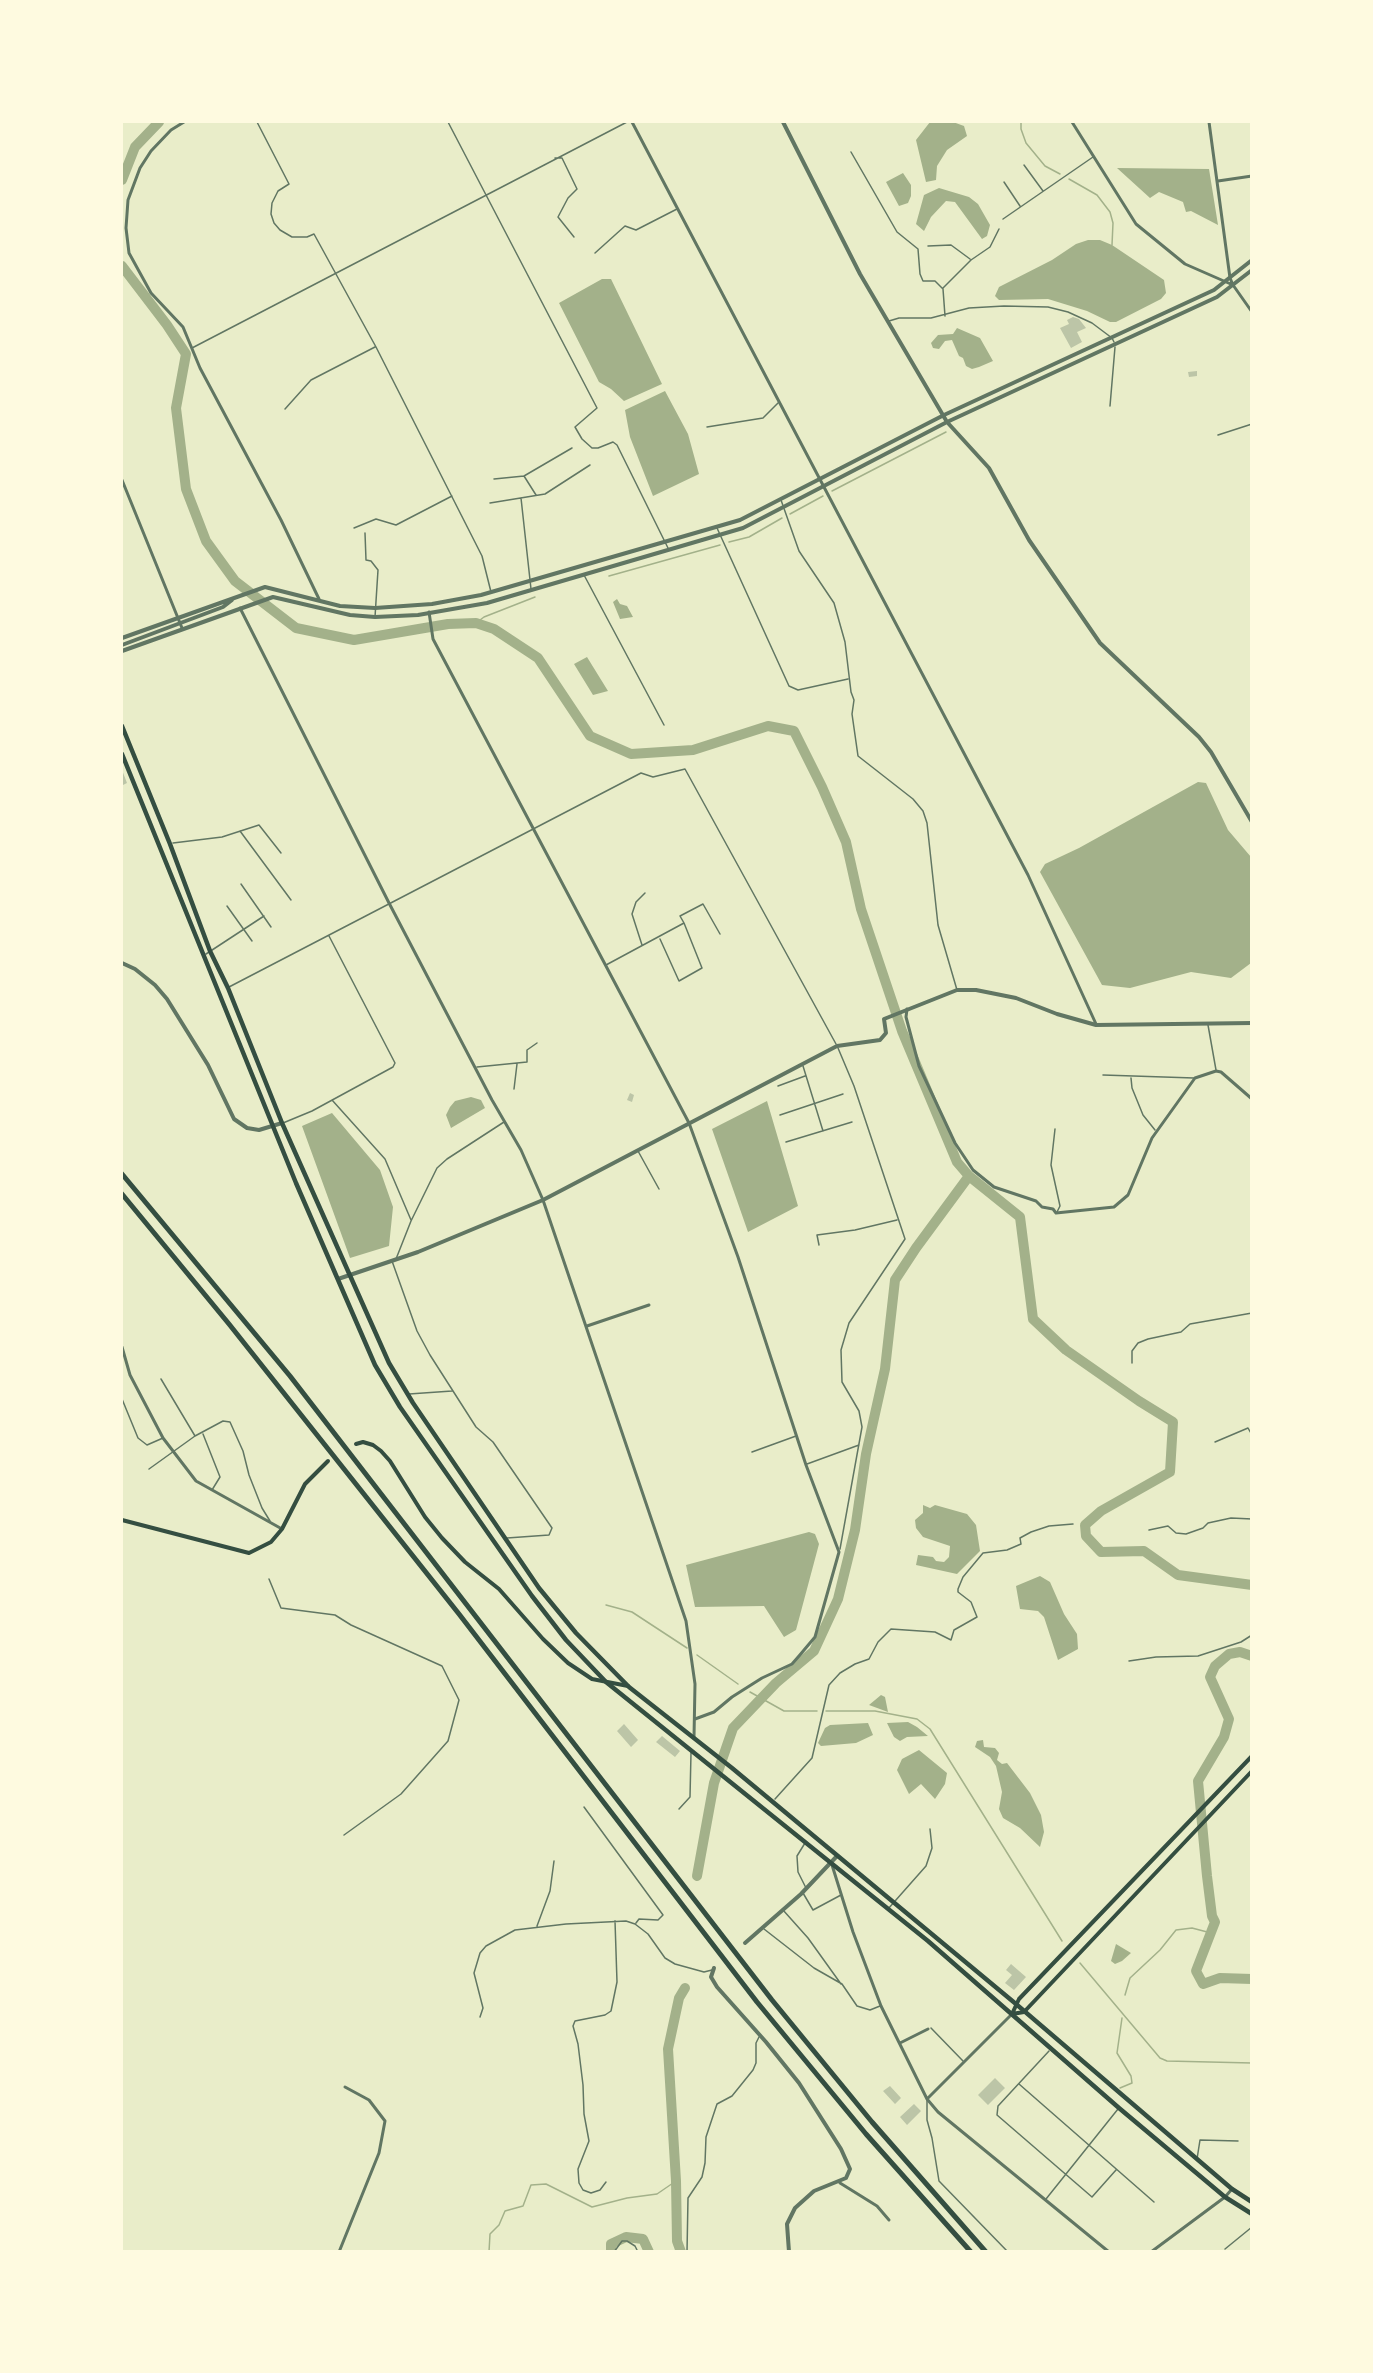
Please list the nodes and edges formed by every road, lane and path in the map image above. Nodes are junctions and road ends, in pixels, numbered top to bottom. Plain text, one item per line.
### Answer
1 (184, 122) edge
2 (257, 122) edge
3 (448, 122) edge
4 (627, 122) edge
5 (632, 122) edge
6 (783, 122) edge
7 (1072, 122) edge
8 (1209, 122) edge
9 (851, 152) dead end
10 (1094, 156) junction
11 (554, 158) junction
12 (1024, 165) dead end
13 (1251, 176) edge
14 (1217, 181) junction
15 (1004, 182) dead end
16 (1043, 192) junction
17 (487, 194) junction
18 (1021, 207) junction
19 (678, 208) junction
20 (1003, 219) dead end
21 (999, 229) dead end
22 (574, 237) dead end
23 (928, 246) dead end
24 (595, 253) dead end
25 (971, 260) junction
26 (1251, 260) edge
27 (1251, 270) edge
28 (337, 273) junction
29 (1230, 278) junction
30 (1225, 282) junction
31 (1233, 285) junction
32 (943, 289) junction
33 (1251, 312) edge
34 (945, 316) junction
35 (888, 321) junction
36 (1112, 338) junction
37 (1114, 345) junction
38 (376, 347) junction
39 (192, 348) junction
40 (1081, 352) junction
41 (1084, 359) junction
42 (1023, 378) junction
43 (1025, 384) junction
44 (779, 403) junction
45 (1110, 406) dead end
46 (285, 409) dead end
47 (944, 415) junction
48 (947, 422) junction
49 (1251, 424) edge
50 (707, 427) dead end
51 (1218, 435) dead end
52 (572, 448) dead end
53 (590, 465) dead end
54 (524, 476) junction
55 (819, 478) junction
56 (494, 479) dead end
57 (122, 480) edge
58 (823, 485) junction
59 (536, 495) junction
60 (453, 496) junction
61 (521, 498) junction
62 (780, 499) junction
63 (490, 503) dead end
64 (784, 507) junction
65 (717, 527) junction
66 (354, 528) dead end
67 (365, 532) dead end
68 (721, 535) junction
69 (666, 542) junction
70 (668, 548) junction
71 (584, 575) junction
72 (529, 582) junction
73 (532, 590) junction
74 (491, 593) junction
75 (236, 597) junction
76 (319, 599) junction
77 (223, 607) junction
78 (240, 608) junction
79 (375, 608) junction
80 (429, 612) junction
81 (375, 617) junction
82 (179, 619) junction
83 (182, 628) junction
84 (122, 638) edge
85 (122, 645) edge
86 (122, 651) edge
87 (849, 679) junction
88 (664, 725) dead end
89 (122, 726) edge
90 (122, 754) edge
91 (1251, 822) edge
92 (534, 829) junction
93 (239, 831) junction
94 (170, 844) junction
95 (281, 852) dead end
96 (241, 884) dead end
97 (645, 893) dead end
98 (291, 900) dead end
99 (389, 903) junction
100 (227, 906) dead end
101 (264, 916) junction
102 (684, 923) junction
103 (271, 927) dead end
104 (244, 929) junction
105 (720, 934) dead end
106 (329, 936) junction
107 (660, 938) junction
108 (252, 941) dead end
109 (642, 945) junction
110 (210, 951) junction
111 (203, 956) junction
112 (122, 963) edge
113 (606, 965) junction
114 (228, 988) junction
115 (957, 990) junction
116 (907, 1009) junction
117 (1251, 1023) edge
118 (1096, 1024) junction
119 (1208, 1024) junction
120 (537, 1043) dead end
121 (837, 1046) junction
122 (517, 1063) junction
123 (802, 1064) junction
124 (475, 1067) junction
125 (1216, 1071) junction
126 (1103, 1075) dead end
127 (806, 1076) junction
128 (1131, 1077) junction
129 (1195, 1078) junction
130 (778, 1086) dead end
131 (514, 1089) dead end
132 (843, 1094) dead end
133 (1251, 1099) edge
134 (331, 1100) junction
135 (814, 1103) junction
136 (780, 1115) dead end
137 (504, 1122) junction
138 (852, 1122) dead end
139 (282, 1123) junction
140 (689, 1123) junction
141 (274, 1125) junction
142 (1055, 1130) dead end
143 (823, 1131) junction
144 (1157, 1132) junction
145 (786, 1142) dead end
146 (637, 1150) junction
147 (122, 1174) edge
148 (659, 1189) dead end
149 (122, 1194) edge
150 (543, 1200) junction
151 (1056, 1213) junction
152 (898, 1220) junction
153 (411, 1221) junction
154 (819, 1245) dead end
155 (394, 1260) junction
156 (349, 1275) junction
157 (338, 1279) junction
158 (649, 1305) dead end
159 (1251, 1313) edge
160 (587, 1326) junction
161 (122, 1347) edge
162 (1132, 1363) dead end
163 (161, 1379) dead end
164 (453, 1391) junction
165 (407, 1394) junction
166 (122, 1399) edge
167 (202, 1433) junction
168 (1251, 1435) edge
169 (195, 1436) junction
170 (796, 1436) junction
171 (164, 1438) junction
172 (1215, 1443) dead end
173 (356, 1444) dead end
174 (860, 1445) junction
175 (172, 1451) junction
176 (752, 1452) dead end
177 (328, 1461) dead end
178 (806, 1465) junction
179 (149, 1469) dead end
180 (212, 1491) junction
181 (1251, 1519) edge
182 (122, 1520) edge
183 (1073, 1524) dead end
184 (273, 1525) junction
185 (282, 1529) junction
186 (1149, 1530) dead end
187 (506, 1538) junction
188 (839, 1552) junction
189 (269, 1579) dead end
190 (1251, 1635) edge
191 (1129, 1661) dead end
192 (606, 1682) junction
193 (629, 1687) junction
194 (695, 1719) junction
195 (694, 1737) junction
196 (691, 1749) junction
197 (1251, 1756) edge
198 (1250, 1775) edge
199 (772, 1802) junction
200 (584, 1807) dead end
201 (679, 1809) dead end
202 (930, 1829) dead end
203 (344, 1835) dead end
204 (806, 1843) junction
205 (837, 1856) junction
206 (554, 1861) dead end
207 (831, 1863) junction
208 (805, 1890) junction
209 (841, 1895) junction
210 (894, 1902) junction
211 (888, 1909) junction
212 (783, 1910) junction
213 (615, 1921) junction
214 (635, 1924) junction
215 (536, 1927) junction
216 (764, 1929) junction
217 (745, 1943) dead end
218 (713, 1969) joint
219 (842, 1984) junction
220 (1016, 2004) junction
221 (881, 2006) junction
222 (1024, 2012) junction
223 (1012, 2014) junction
224 (480, 2017) dead end
225 (930, 2029) joint
226 (760, 2035) junction
227 (899, 2044) junction
228 (1052, 2048) junction
229 (964, 2061) junction
230 (1018, 2084) junction
231 (345, 2087) dead end
232 (927, 2100) junction
233 (1119, 2108) junction
234 (1238, 2141) dead end
235 (1089, 2146) junction
236 (1197, 2159) junction
237 (1116, 2170) junction
238 (1066, 2175) junction
239 (606, 2182) dead end
240 (840, 2183) junction
241 (1232, 2189) junction
242 (1225, 2197) junction
243 (1046, 2200) junction
244 (1154, 2202) dead end
245 (1251, 2202) edge
246 (1251, 2214) edge
247 (889, 2220) dead end
248 (1251, 2227) edge
249 (1225, 2249) dead end
250 (1153, 2251) edge
251 (339, 2252) edge
252 (614, 2252) edge
253 (638, 2252) edge
254 (687, 2252) edge
255 (789, 2252) edge
256 (971, 2252) edge
257 (986, 2252) edge
258 (1008, 2252) edge
259 (1109, 2252) edge

1 - 39 street
2 - 28 lane
3 - 17 lane
4 - 11 lane
5 - 19 street
6 - 35 street
7 - 10 street
8 - 14 street
9 - 32 lane
10 - 16 lane
10 - 30 street
11 - 17 lane
11 - 22 lane
12 - 16 lane
13 - 14 street
14 - 29 street
15 - 18 lane
16 - 18 lane
17 - 28 lane
17 - 69 lane
18 - 20 lane
19 - 24 lane
19 - 44 street
21 - 25 lane
23 - 25 lane
25 - 32 lane
26 - 29 street
27 - 31 street
28 - 38 lane
28 - 39 lane
29 - 30 street
29 - 31 street
30 - 31 street
30 - 36 street
31 - 33 street
31 - 37 street
32 - 34 lane
34 - 35 lane
34 - 36 lane
35 - 47 street
36 - 37 lane
36 - 40 street
37 - 41 street
37 - 45 lane
38 - 46 lane
38 - 60 lane
39 - 76 street
40 - 41 street
40 - 42 street
41 - 43 street
42 - 43 street
42 - 47 street
43 - 48 street
44 - 50 lane
44 - 55 street
47 - 48 street
47 - 55 street
48 - 58 street
48 - 91 street
49 - 51 lane
52 - 54 lane
53 - 59 lane
54 - 56 lane
54 - 59 lane
55 - 58 street
55 - 62 street
57 - 82 street
58 - 64 street
58 - 118 street
59 - 61 lane
60 - 66 lane
60 - 74 lane
61 - 63 lane
61 - 72 lane
62 - 64 lane
62 - 65 street
64 - 68 street
64 - 87 lane
65 - 68 lane
65 - 69 street
67 - 79 lane
68 - 70 street
68 - 87 lane
69 - 70 lane
69 - 72 street
70 - 71 street
71 - 73 street
71 - 88 lane
72 - 73 lane
72 - 74 street
73 - 80 street
74 - 79 street
75 - 76 street
75 - 77 street
75 - 82 street
76 - 79 street
77 - 78 street
77 - 85 street
78 - 81 street
78 - 83 street
78 - 99 street
79 - 81 lane
80 - 81 street
80 - 92 street
82 - 83 street
82 - 84 street
83 - 86 street
87 - 115 lane
89 - 94 main road
90 - 111 main road
92 - 99 lane
92 - 113 street
92 - 121 lane
93 - 94 lane
93 - 95 lane
93 - 98 lane
94 - 110 main road
96 - 101 lane
97 - 109 lane
99 - 106 lane
99 - 124 street
100 - 104 lane
101 - 103 lane
101 - 104 lane
102 - 105 lane
102 - 107 lane
102 - 107 lane
104 - 108 lane
104 - 110 lane
106 - 114 lane
106 - 134 lane
107 - 109 lane
109 - 113 lane
110 - 111 lane
110 - 114 main road
111 - 141 main road
112 - 141 street
113 - 140 street
114 - 139 main road
115 - 116 street
115 - 118 street
116 - 121 street
116 - 151 street
117 - 119 street
118 - 119 street
119 - 125 lane
120 - 122 lane
121 - 123 street
121 - 152 lane
122 - 124 lane
122 - 131 lane
123 - 127 lane
123 - 140 street
124 - 137 street
125 - 129 street
125 - 133 street
126 - 128 lane
127 - 130 lane
127 - 135 lane
128 - 129 lane
128 - 144 lane
129 - 144 street
132 - 135 lane
134 - 139 lane
134 - 153 lane
135 - 136 lane
135 - 143 lane
137 - 150 street
137 - 153 lane
138 - 143 lane
139 - 141 street
139 - 156 main road
140 - 146 street
140 - 170 street
141 - 157 main road
142 - 151 lane
143 - 145 lane
144 - 151 street
146 - 148 lane
146 - 150 street
147 - 257 highway
149 - 256 highway
150 - 155 street
150 - 160 street
152 - 154 lane
152 - 174 lane
153 - 155 lane
155 - 156 street
155 - 164 lane
156 - 157 street
156 - 165 main road
157 - 192 main road
158 - 160 street
159 - 162 lane
160 - 194 street
161 - 171 street
163 - 169 lane
164 - 165 lane
164 - 187 lane
165 - 187 main road
166 - 171 lane
167 - 169 lane
167 - 180 lane
167 - 184 lane
168 - 172 lane
169 - 175 lane
170 - 176 lane
170 - 178 street
171 - 175 street
173 - 192 main road
174 - 178 lane
174 - 188 lane
175 - 179 lane
175 - 180 street
177 - 185 main road
178 - 188 street
180 - 184 street
181 - 186 lane
182 - 185 main road
183 - 199 lane
184 - 185 street
187 - 193 main road
188 - 194 street
189 - 203 lane
190 - 191 lane
192 - 193 main road
192 - 196 main road
193 - 195 main road
194 - 195 street
195 - 199 main road
196 - 201 lane
196 - 204 main road
197 - 220 main road
198 - 222 main road
199 - 205 main road
200 - 214 lane
202 - 210 lane
204 - 207 main road
204 - 208 lane
205 - 207 street
205 - 210 main road
206 - 215 lane
207 - 208 street
207 - 209 street
207 - 211 main road
208 - 209 lane
208 - 212 street
209 - 221 street
210 - 211 lane
210 - 220 main road
211 - 223 main road
212 - 216 street
212 - 219 lane
213 - 214 lane
213 - 215 lane
213 - 239 lane
214 - 218 lane
215 - 224 lane
216 - 217 street
216 - 219 lane
218 - 226 street
219 - 221 lane
220 - 222 main road
220 - 223 main road
221 - 227 street
222 - 223 main road
222 - 236 main road
223 - 228 main road
223 - 229 street
225 - 227 street
225 - 229 lane
226 - 240 street
226 - 254 lane
227 - 232 street
228 - 230 lane
228 - 233 main road
229 - 232 street
230 - 235 lane
230 - 238 lane
231 - 251 street
232 - 243 street
232 - 258 lane
233 - 235 lane
233 - 242 main road
234 - 236 lane
235 - 237 lane
235 - 238 lane
236 - 241 main road
237 - 238 lane
237 - 244 lane
238 - 243 lane
240 - 247 street
240 - 255 street
241 - 242 street
241 - 245 main road
242 - 246 main road
242 - 250 street
243 - 259 street
248 - 249 lane
252 - 253 lane

